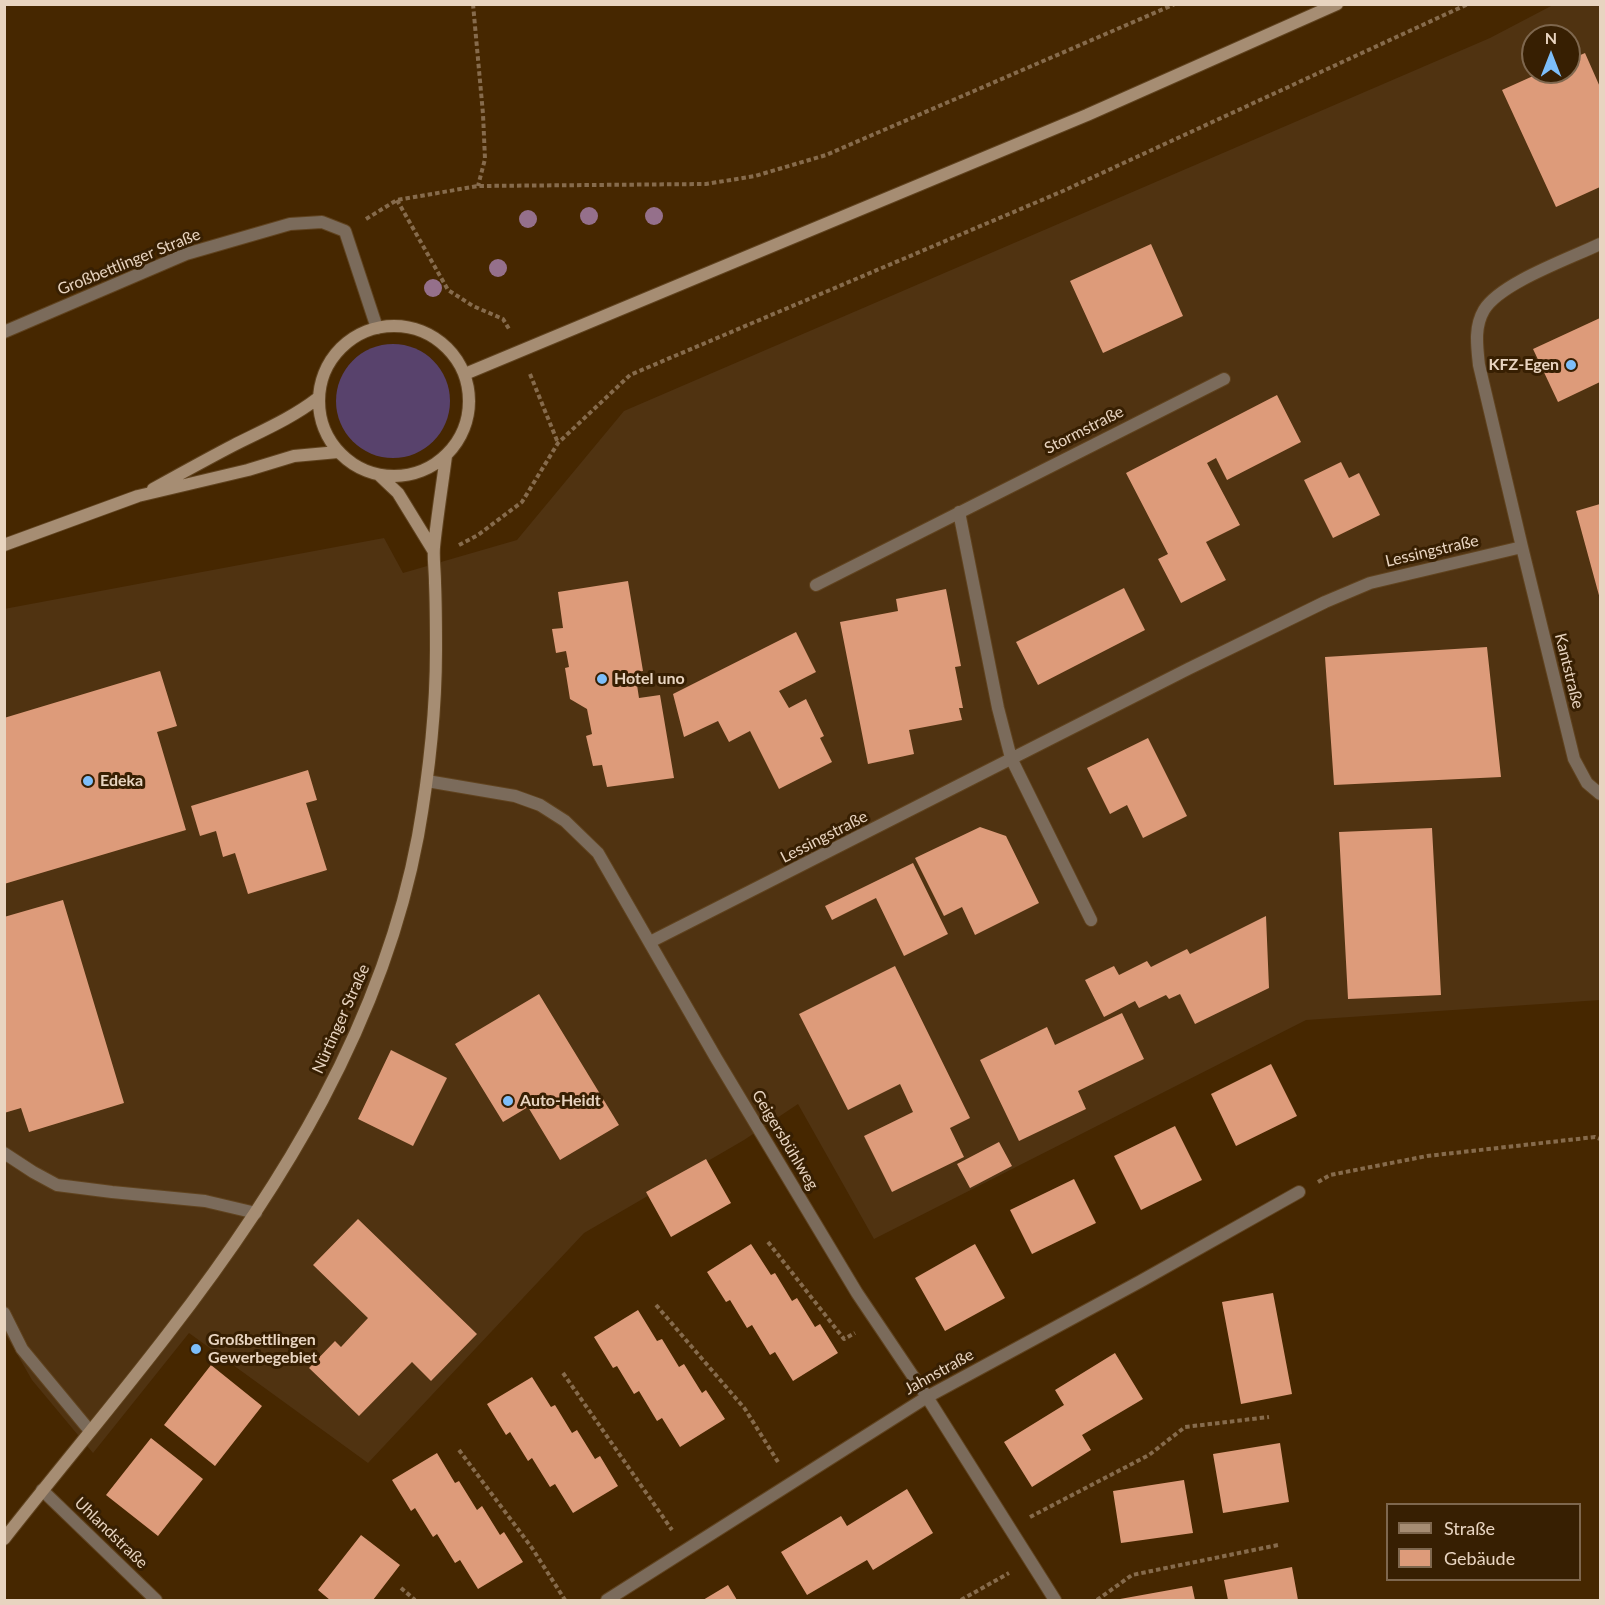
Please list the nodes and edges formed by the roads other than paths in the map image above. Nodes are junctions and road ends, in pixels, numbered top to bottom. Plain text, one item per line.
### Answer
1 (1337, 4) edge
2 (1600, 244) edge
3 (377, 328) junction
4 (4, 332) edge
5 (465, 374) junction
6 (1224, 379) dead end
7 (318, 398) junction
8 (339, 452) junction
9 (446, 456) junction
10 (380, 475) junction
11 (138, 496) junction
12 (959, 512) junction
13 (4, 545) edge
14 (1522, 547) junction
15 (434, 554) junction
16 (816, 585) dead end
17 (1011, 758) junction
18 (427, 781) junction
19 (1600, 794) edge
20 (1091, 920) dead end
21 (650, 942) junction
22 (4, 1153) edge
23 (1299, 1192) road end
24 (256, 1213) junction
25 (4, 1313) edge
26 (927, 1397) junction
27 (90, 1431) junction
28 (42, 1490) junction
29 (4, 1539) edge
30 (156, 1600) edge
31 (607, 1600) edge
32 (1055, 1600) edge

1 - 5 street
2 - 14 street
3 - 4 street, Großbettlinger Straße
3 - 5 street
3 - 7 street
5 - 9 street
6 - 12 street, Stormstraße
7 - 8 street
7 - 11 street
8 - 10 street
8 - 11 street
9 - 10 street
9 - 15 street, Nürtinger Straße
10 - 15 street, Nürtinger Straße
11 - 13 street
12 - 16 street, Stormstraße
12 - 17 street
14 - 17 street, Lessingstraße
14 - 19 street, Kantstraße
15 - 18 street, Nürtinger Straße
17 - 20 street
17 - 21 street, Lessingstraße
18 - 21 street, Geigersbühlweg
18 - 24 street, Nürtinger Straße
21 - 26 street, Geigersbühlweg
22 - 24 street
23 - 26 street, Jahnstraße
24 - 27 street, Nürtinger Straße
25 - 27 street
26 - 31 street, Jahnstraße
26 - 32 street, Geigersbühlweg
27 - 28 street, Nürtinger Straße
28 - 29 street, Nürtinger Straße
28 - 30 street, Uhlandstraße

